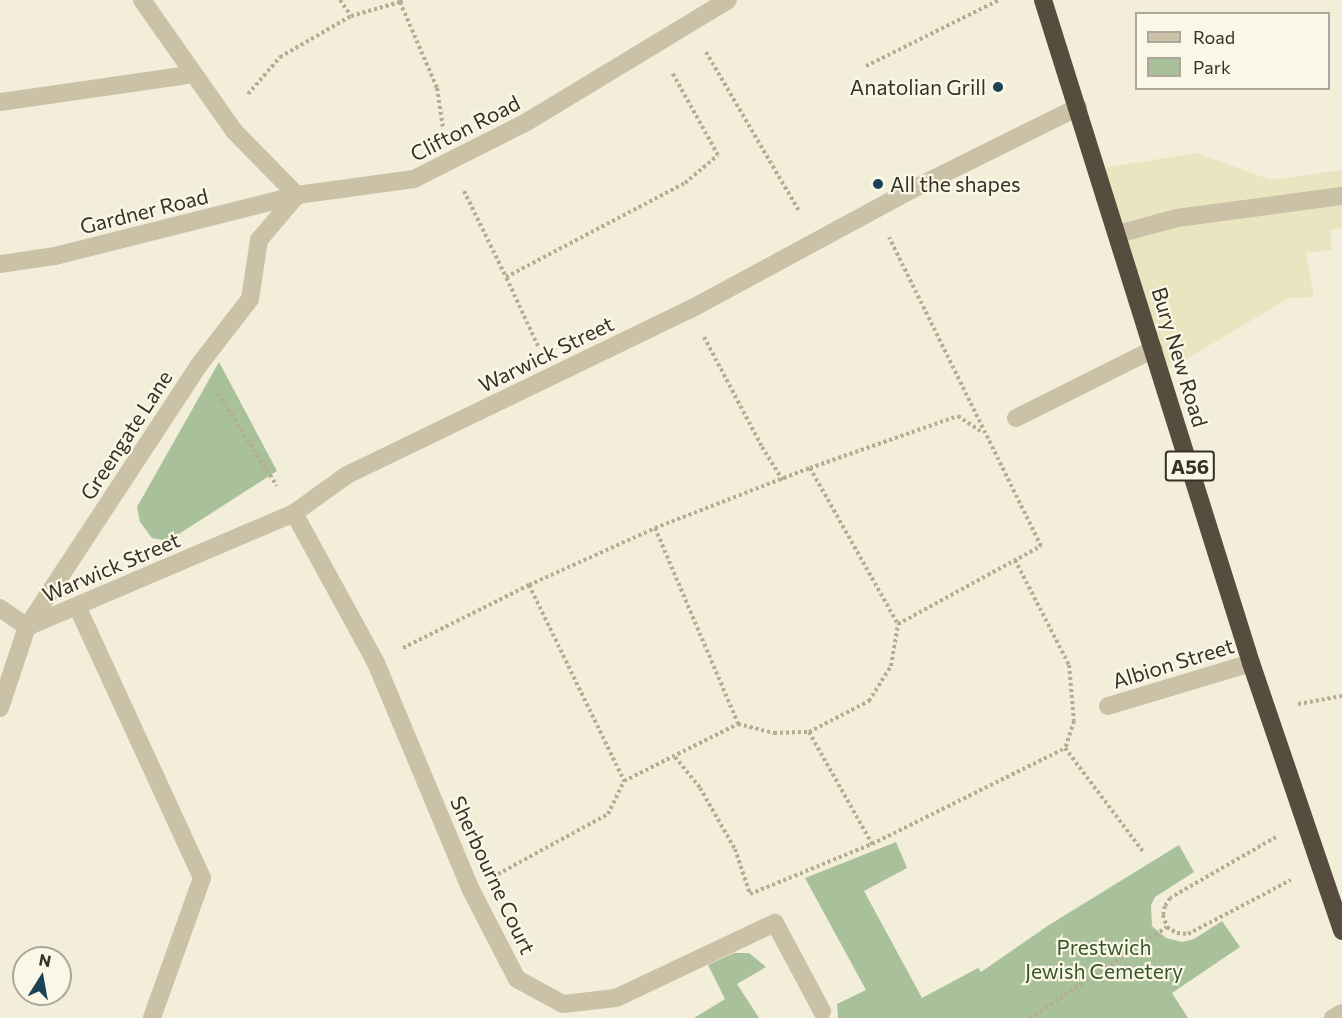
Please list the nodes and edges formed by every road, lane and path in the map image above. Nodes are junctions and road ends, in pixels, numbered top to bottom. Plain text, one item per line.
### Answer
1 (142, 0) edge
2 (340, 0) edge
3 (728, 0) edge
4 (999, 0) edge
5 (1043, 0) edge
6 (400, 2) dead end
7 (351, 16) junction
8 (689, 22) junction
9 (656, 42) junction
10 (866, 66) dead end
11 (194, 74) junction
12 (0, 102) edge
13 (1078, 107) junction
14 (225, 119) junction
15 (297, 195) junction
16 (1342, 196) edge
17 (875, 210) junction
18 (1118, 234) junction
19 (816, 241) junction
20 (0, 264) edge
21 (689, 310) junction
22 (1154, 349) junction
23 (199, 365) junction
24 (552, 376) junction
25 (1016, 418) dead end
26 (984, 434) junction
27 (810, 468) junction
28 (783, 480) junction
29 (294, 513) junction
30 (655, 528) junction
31 (1015, 560) junction
32 (529, 585) junction
33 (77, 606) junction
34 (0, 608) edge
35 (898, 624) junction
36 (27, 627) junction
37 (376, 663) junction
38 (1251, 663) junction
39 (1342, 696) edge
40 (1108, 706) dead end
41 (0, 708) edge
42 (1267, 710) junction
43 (738, 724) junction
44 (809, 732) junction
45 (1065, 748) junction
46 (675, 757) junction
47 (624, 781) junction
48 (1306, 821) junction
49 (872, 844) junction
50 (1144, 853) dead end
51 (1321, 864) junction
52 (471, 890) junction
53 (1167, 927) junction
54 (1342, 931) edge
55 (1342, 1013) edge
56 (822, 1015) edge
57 (152, 1018) edge
58 (1030, 1018) edge
59 (1333, 1018) edge

1 - 11 street
2 - 7 path
3 - 8 street, Clifton Road
4 - 10 path
5 - 13 highway, Bury New Road / A56
6 - 7 path
7 - 14 path
8 - 9 street, Clifton Road
8 - 19 path
9 - 15 street, Clifton Road
9 - 24 path
11 - 12 street
11 - 14 street
13 - 17 street, Warwick Street
13 - 18 highway, Bury New Road / A56
14 - 15 street
15 - 20 street, Gardner Road
15 - 23 street, Greengate Lane
16 - 18 street
17 - 19 street, Warwick Street
17 - 26 path
18 - 22 highway, Bury New Road / A56
19 - 21 street, Warwick Street
21 - 24 street, Warwick Street
21 - 28 path
22 - 25 street
22 - 38 highway, Bury New Road / A56
23 - 29 path
23 - 36 street, Greengate Lane
24 - 29 street, Warwick Street
26 - 27 path
26 - 31 path
27 - 28 path
27 - 35 path
28 - 30 path
29 - 33 street, Warwick Street
29 - 37 street, Sherbourne Court
30 - 32 path
30 - 43 path
31 - 35 path
31 - 45 path
32 - 37 path
32 - 47 path
33 - 36 street, Warwick Street
33 - 57 street
34 - 36 street
35 - 44 path
36 - 41 street, Greengate Lane
37 - 52 street, Sherbourne Court
38 - 40 street, Albion Street
38 - 42 highway, Bury New Road / A56
39 - 42 path
42 - 48 highway, Bury New Road / A56
43 - 44 path
43 - 46 path
44 - 49 path
45 - 49 path
45 - 50 path
46 - 47 path
46 - 49 path
47 - 52 path
48 - 51 highway, Bury New Road / A56
48 - 53 path
51 - 53 path
51 - 54 highway, Bury New Road / A56
52 - 56 street, Sherbourne Court
53 - 58 path
55 - 59 street

